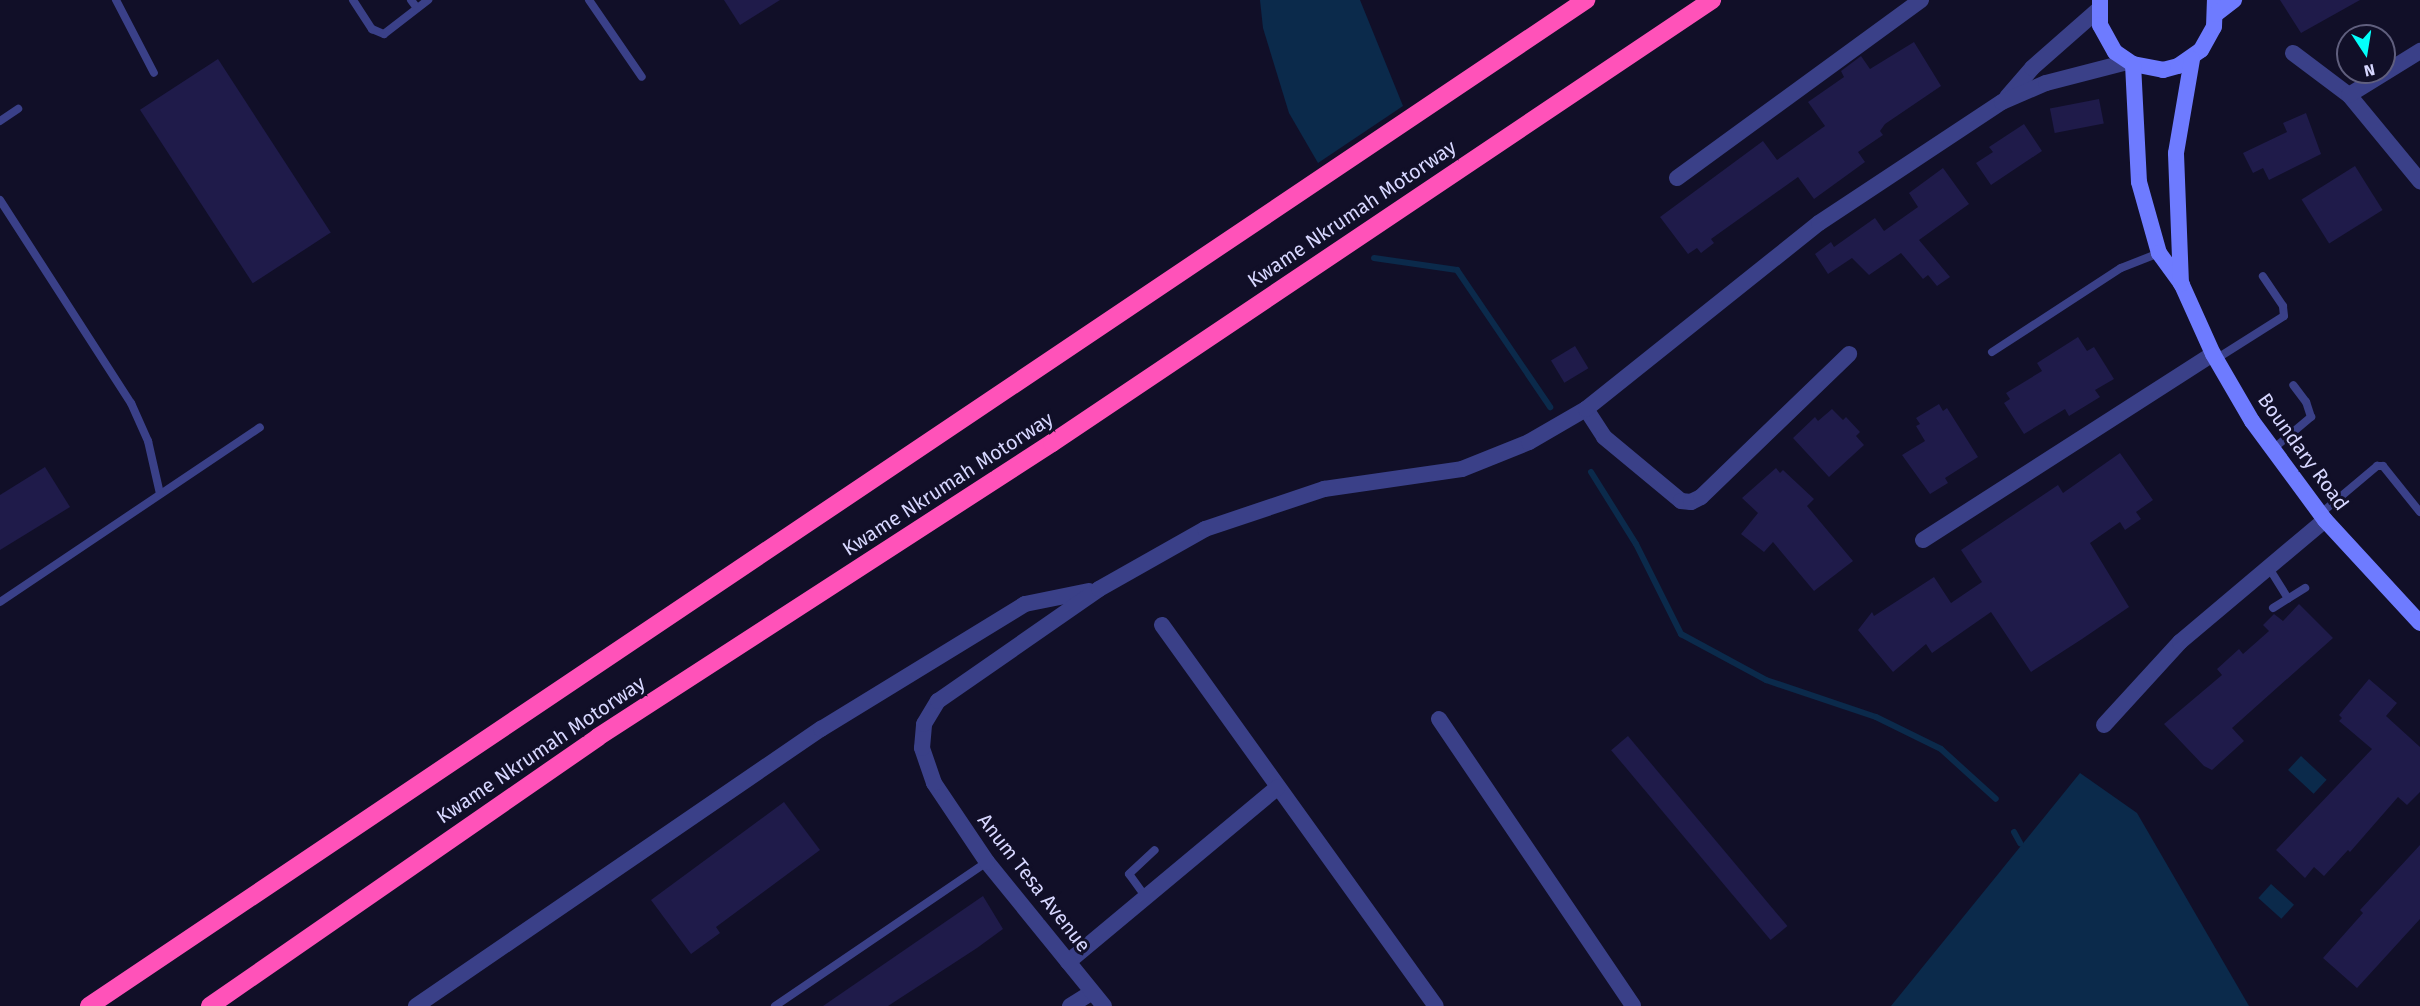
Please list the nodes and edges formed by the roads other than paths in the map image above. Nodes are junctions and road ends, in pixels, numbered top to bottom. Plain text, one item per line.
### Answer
1 (116, 0) edge
2 (353, 0) edge
3 (411, 0) edge
4 (428, 0) edge
5 (589, 0) edge
6 (1586, 0) edge
7 (1712, 0) edge
8 (1921, 0) edge
9 (2234, 0) edge
10 (2100, 5) edge
11 (2215, 7) edge
12 (417, 8) junction
13 (2420, 51) edge
14 (2293, 53) dead end
15 (2192, 59) junction
16 (2130, 63) junction
17 (154, 73) dead end
18 (642, 78) dead end
19 (2349, 96) junction
20 (2002, 102) junction
21 (18, 109) dead end
22 (0, 121) edge
23 (1677, 178) dead end
24 (2420, 181) edge
25 (0, 200) edge
26 (2159, 253) junction
27 (2263, 276) dead end
28 (2182, 285) junction
29 (1992, 352) dead end
30 (1850, 354) dead end
31 (2214, 357) junction
32 (2293, 385) dead end
33 (1586, 409) junction
34 (260, 427) dead end
35 (2273, 449) junction
36 (160, 494) junction
37 (2420, 512) edge
38 (2322, 517) junction
39 (1923, 540) dead end
40 (2269, 568) junction
41 (2304, 588) dead end
42 (1099, 589) junction
43 (2288, 598) junction
44 (0, 602) edge
45 (2273, 608) dead end
46 (2420, 623) edge
47 (1162, 626) dead end
48 (1439, 719) dead end
49 (2104, 725) dead end
50 (1278, 787) junction
51 (1155, 850) dead end
52 (987, 862) junction
53 (1145, 896) junction
54 (1068, 962) junction
55 (1092, 992) junction
56 (89, 1006) edge
57 (210, 1006) edge
58 (416, 1006) edge
59 (775, 1006) edge
60 (1070, 1006) edge
61 (1104, 1006) edge
62 (1436, 1006) edge
63 (1633, 1006) edge

1 - 17 lane
2 - 12 lane
3 - 12 lane
4 - 12 lane
5 - 18 lane
6 - 56 highway, Kwame Nkrumah Motorway
7 - 57 highway, Kwame Nkrumah Motorway
8 - 23 street
9 - 11 main road, Boundary Road
10 - 16 main road
10 - 20 street
11 - 15 main road, Boundary Road
13 - 19 street
14 - 19 street
15 - 16 main road
15 - 28 main road, Boundary Road
16 - 20 street
16 - 26 main road, Boundary Road
19 - 24 street
20 - 33 street
21 - 22 lane
25 - 36 lane
26 - 28 main road, Boundary Road
26 - 29 lane
27 - 31 lane
28 - 31 main road, Boundary Road
30 - 33 street
31 - 35 main road, Boundary Road
31 - 39 street
32 - 35 lane
33 - 42 street
34 - 36 lane
35 - 38 main road, Boundary Road
36 - 44 lane
37 - 38 lane
38 - 40 street
38 - 46 main road, Boundary Road
40 - 43 lane
40 - 49 street
41 - 43 lane
42 - 52 street, Anum Tesa Avenue
42 - 58 street
43 - 45 lane
47 - 50 street
48 - 63 street
50 - 53 street
50 - 62 street
51 - 53 lane
52 - 54 street, Anum Tesa Avenue
52 - 59 lane
53 - 54 street
54 - 55 street, Anum Tesa Avenue
55 - 60 street
55 - 61 street, Anum Tesa Avenue

